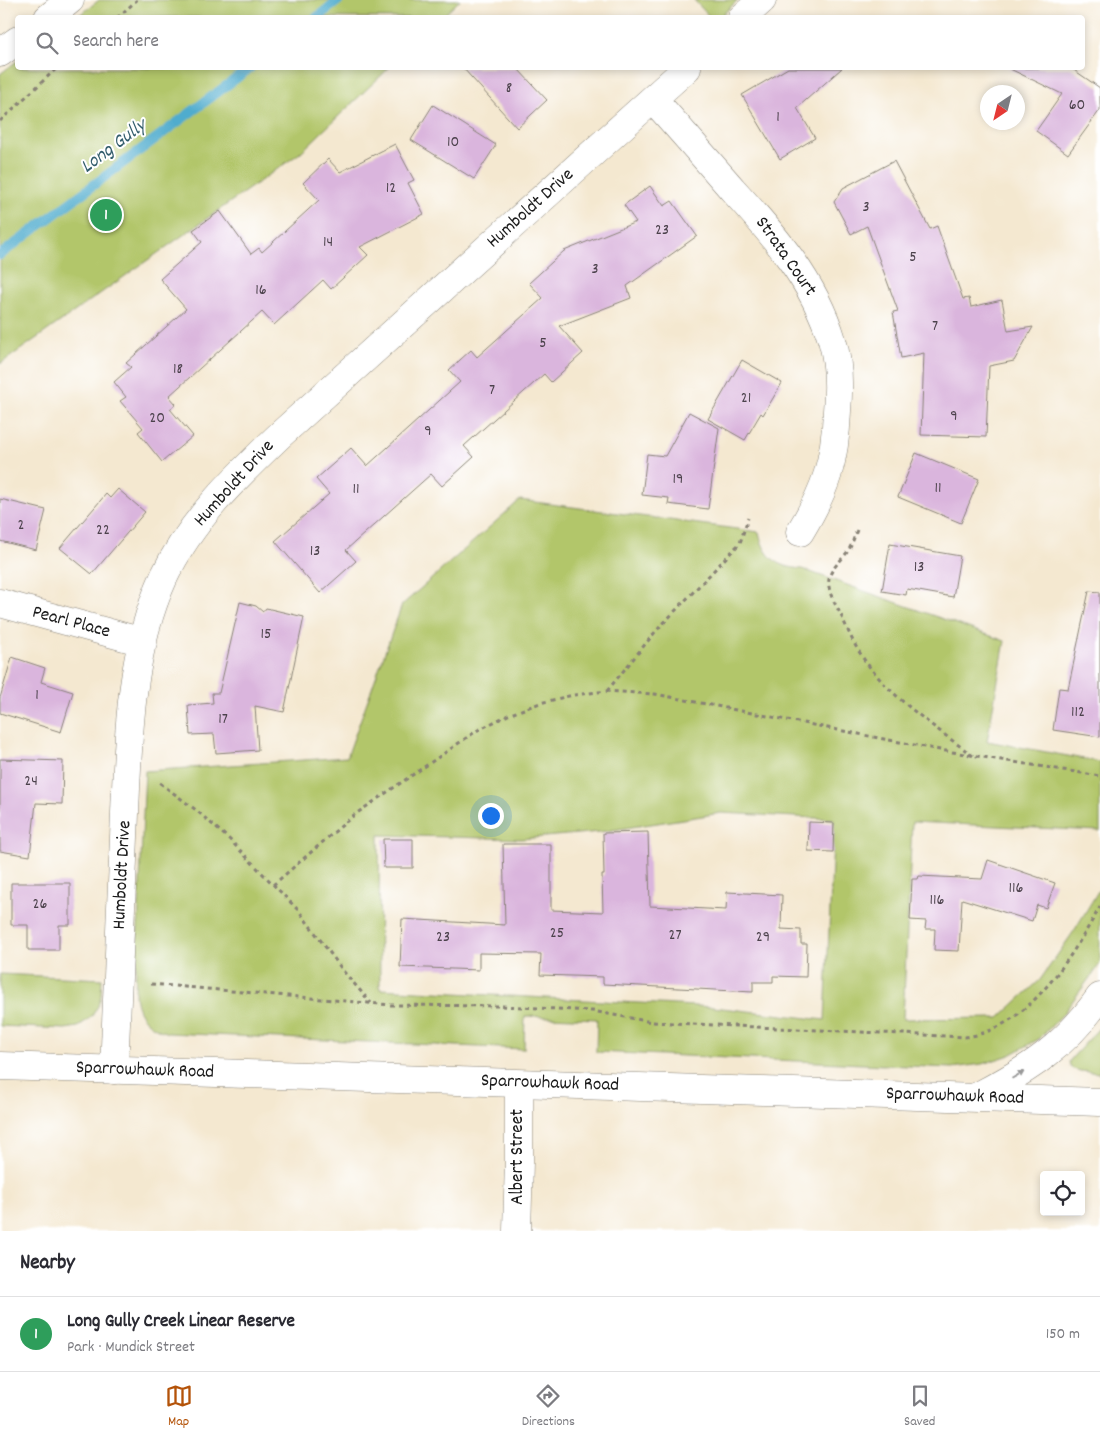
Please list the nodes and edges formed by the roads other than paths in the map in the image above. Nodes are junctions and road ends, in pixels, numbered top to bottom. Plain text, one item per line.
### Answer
1 (70, 0) edge
2 (762, 0) edge
3 (52, 15) edge
4 (745, 15) edge
5 (15, 42) edge
6 (0, 53) edge
7 (685, 70) edge
8 (653, 99) junction
9 (800, 532) dead end
10 (0, 603) edge
11 (143, 642) junction
12 (1100, 997) edge
13 (0, 1066) edge
14 (114, 1070) junction
15 (518, 1084) junction
16 (975, 1098) junction
17 (1100, 1102) edge
18 (517, 1231) edge

1 - 3 street
2 - 4 street
5 - 6 street
7 - 8 street, Humboldt Drive
8 - 9 street, Strata Court
8 - 11 street, Humboldt Drive
10 - 11 street, Pearl Place
11 - 14 street, Humboldt Drive
16 -> 12 street
13 - 14 street, Sparrowhawk Road
14 - 15 street, Sparrowhawk Road
15 - 16 street, Sparrowhawk Road
15 - 18 street, Albert Street
16 - 17 street, Sparrowhawk Road

